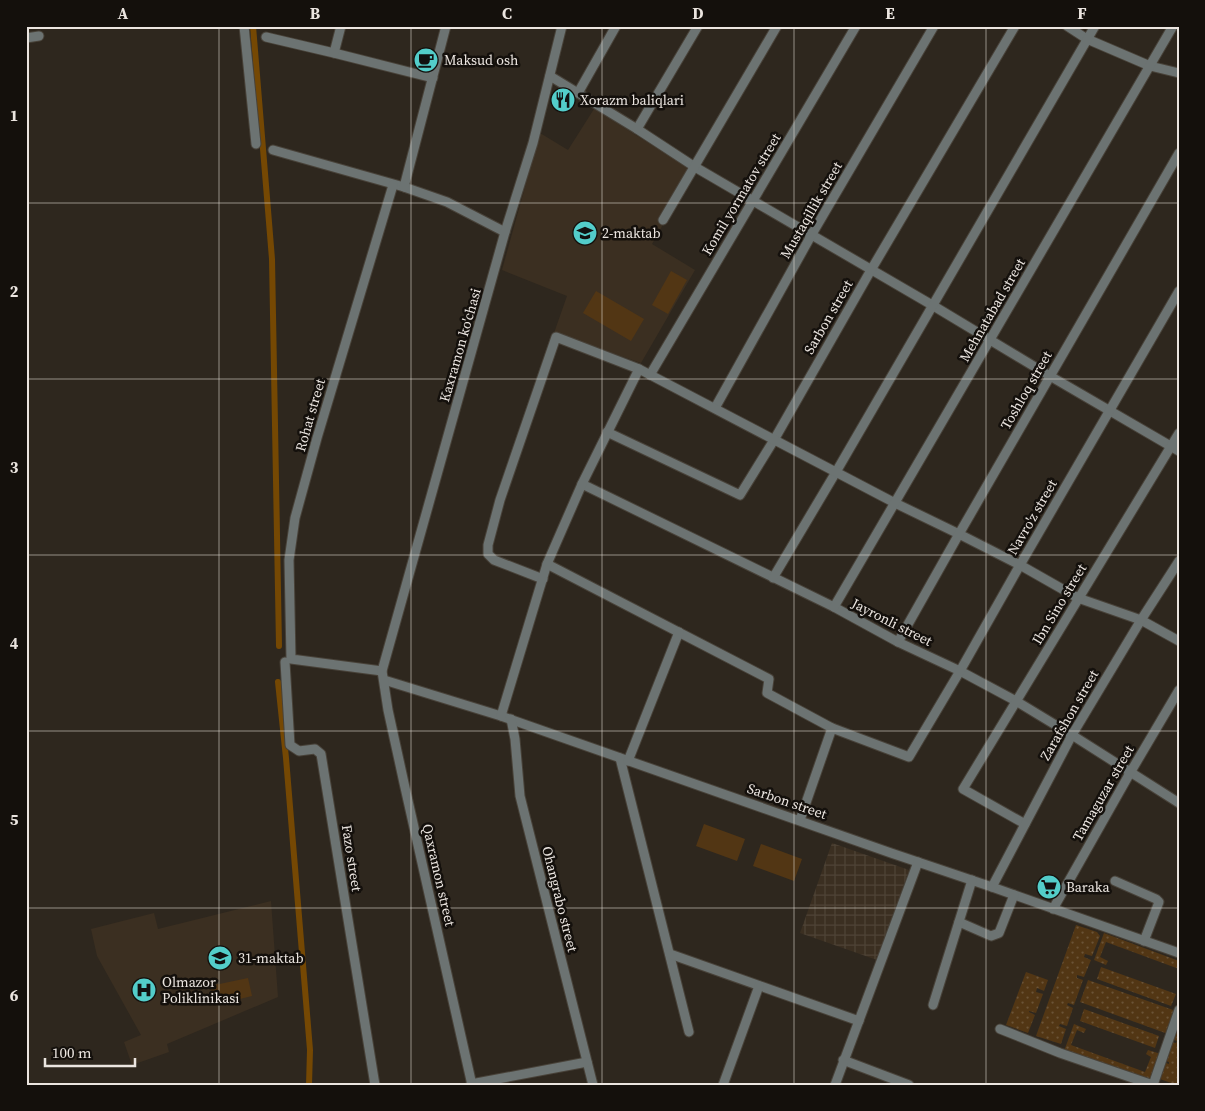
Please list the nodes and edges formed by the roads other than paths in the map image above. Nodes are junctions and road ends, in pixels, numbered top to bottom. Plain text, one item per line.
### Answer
1 (244, 26) edge
2 (341, 26) edge
3 (446, 26) edge
4 (562, 26) edge
5 (616, 26) edge
6 (698, 26) edge
7 (777, 26) edge
8 (856, 26) edge
9 (934, 26) edge
10 (1015, 26) edge
11 (1067, 26) edge
12 (1095, 26) edge
13 (1173, 26) edge
14 (39, 36) dead end
15 (266, 37) dead end
16 (26, 38) edge
17 (1088, 39) junction
18 (334, 53) junction
19 (1150, 66) junction
20 (1179, 73) edge
21 (550, 76) junction
22 (432, 78) junction
23 (578, 92) junction
24 (637, 129) junction
25 (256, 144) dead end
26 (273, 150) dead end
27 (1179, 152) edge
28 (695, 166) junction
29 (393, 185) junction
30 (404, 187) junction
31 (753, 200) junction
32 (663, 220) dead end
33 (505, 232) junction
34 (812, 234) junction
35 (871, 270) junction
36 (1179, 291) edge
37 (932, 305) junction
38 (990, 340) junction
39 (639, 369) junction
40 (650, 375) junction
41 (1050, 376) junction
42 (715, 408) junction
43 (1110, 411) junction
44 (607, 432) junction
45 (1179, 433) edge
46 (774, 440) junction
47 (1175, 449) edge
48 (836, 472) junction
49 (582, 484) junction
50 (895, 503) junction
51 (959, 534) junction
52 (1179, 561) edge
53 (548, 564) junction
54 (1020, 565) junction
55 (773, 578) junction
56 (543, 579) junction
57 (1078, 598) junction
58 (834, 607) junction
59 (1141, 620) junction
60 (678, 632) junction
61 (1179, 641) edge
62 (898, 642) junction
63 (288, 660) junction
64 (960, 671) junction
65 (383, 675) junction
66 (1179, 690) edge
67 (1016, 701) junction
68 (501, 716) junction
69 (511, 719) junction
70 (832, 728) junction
71 (1072, 735) junction
72 (624, 759) junction
73 (1130, 773) junction
74 (1179, 803) edge
75 (800, 820) junction
76 (1025, 824) junction
77 (918, 862) junction
78 (972, 880) junction
79 (1115, 880) dead end
80 (992, 887) junction
81 (1014, 895) junction
82 (1053, 909) junction
83 (959, 922) junction
84 (1144, 941) junction
85 (670, 954) junction
86 (1179, 954) edge
87 (758, 986) junction
88 (933, 1005) dead end
89 (1179, 1010) edge
90 (859, 1021) junction
91 (1000, 1029) dead end
92 (689, 1032) dead end
93 (843, 1060) junction
94 (587, 1062) junction
95 (471, 1084) edge
96 (375, 1085) edge
97 (593, 1085) edge
98 (723, 1085) edge
99 (835, 1085) edge
100 (909, 1085) edge
101 (1153, 1085) edge

1 - 25 street
2 - 18 street
3 - 22 street
4 - 21 street, Kaxramon ko'chasi
5 - 23 street
6 - 24 street
7 - 28 street
8 - 31 street, Komil yormatov street
9 - 34 street, Mustaqillik street
10 - 35 street, Sarbon street
11 - 17 street
12 - 17 street
13 - 19 street, Mehnatаbаd street
14 - 16 street
15 - 18 street
17 - 19 street
17 - 37 street
18 - 22 street
19 - 20 street
19 - 38 street, Mehnatаbаd street
21 - 23 street
21 - 33 street, Kaxramon ko'chasi
22 - 30 street
23 - 24 street
24 - 28 street
26 - 29 street
27 - 41 street, Toshloq street
28 - 31 street
28 - 32 street
29 - 30 street
29 - 63 street, Rohat street
30 - 33 street
31 - 34 street
31 - 40 street, Komil yormatov street
33 - 65 street, Kaxramon ko'chasi
34 - 35 street
34 - 42 street, Mustaqillik street
35 - 37 street
35 - 46 street, Sarbon street
36 - 43 street, Navro'z street
37 - 38 street
37 - 48 street
38 - 41 street
38 - 50 street, Mehnatаbаd street
39 - 40 street
39 - 44 street
39 - 56 street
40 - 42 street
41 - 43 street
41 - 51 street, Toshloq street
42 - 46 street
43 - 47 street
43 - 54 street, Navro'z street
44 - 46 street, Sarbon street
44 - 49 street
45 - 47 street, Ibn Sino street
46 - 48 street
47 - 57 street, Ibn Sino street
48 - 50 street
48 - 55 street
49 - 53 street
49 - 55 street, Jayronli street
50 - 51 street
50 - 58 street, Mehnatаbаd street
51 - 54 street
51 - 62 street, Toshloq street
52 - 59 street, Zarafshon street
53 - 56 street
53 - 60 street
54 - 57 street
54 - 64 street, Navro'z street
55 - 58 street, Jayronli street
56 - 68 street
57 - 59 street
57 - 67 street, Ibn Sino street
58 - 62 street, Jayronli street
59 - 61 street
59 - 71 street, Zarafshon street
60 - 70 street
60 - 72 street
62 - 64 street, Jayronli street
63 - 65 street, Sarbon street
63 - 96 street, Fazo street
64 - 67 street, Jayronli street
64 - 70 street, Navro'z street
65 - 68 street, Sarbon street
65 - 95 street, Qaxramon street
66 - 73 street, Tamaguzar street
67 - 71 street, Jayronli street
67 - 76 street, Ibn Sino street
68 - 69 street, Sarbon street
69 - 72 street, Sarbon street
69 - 94 street, Ohangrabo street
70 - 75 street
71 - 73 street, Jayronli street
71 - 76 street, Zarafshon street
72 - 75 street, Sarbon street
72 - 85 street
73 - 74 street, Jayronli street
73 - 82 street, Tamaguzar street
75 - 77 street, Sarbon street
76 - 80 street, Zarafshon street
77 - 78 street, Sarbon street
77 - 90 street
78 - 80 street, Sarbon street
78 - 83 street
79 - 84 street
80 - 81 street, Sarbon street
81 - 82 street, Sarbon street
81 - 83 street
82 - 84 street, Sarbon street
83 - 88 street
84 - 86 street, Sarbon street
85 - 87 street
85 - 92 street
87 - 90 street
87 - 98 street
89 - 101 street
90 - 93 street
91 - 101 street
93 - 99 street
93 - 100 street
94 - 95 street
94 - 97 street, Ohangrabo street

